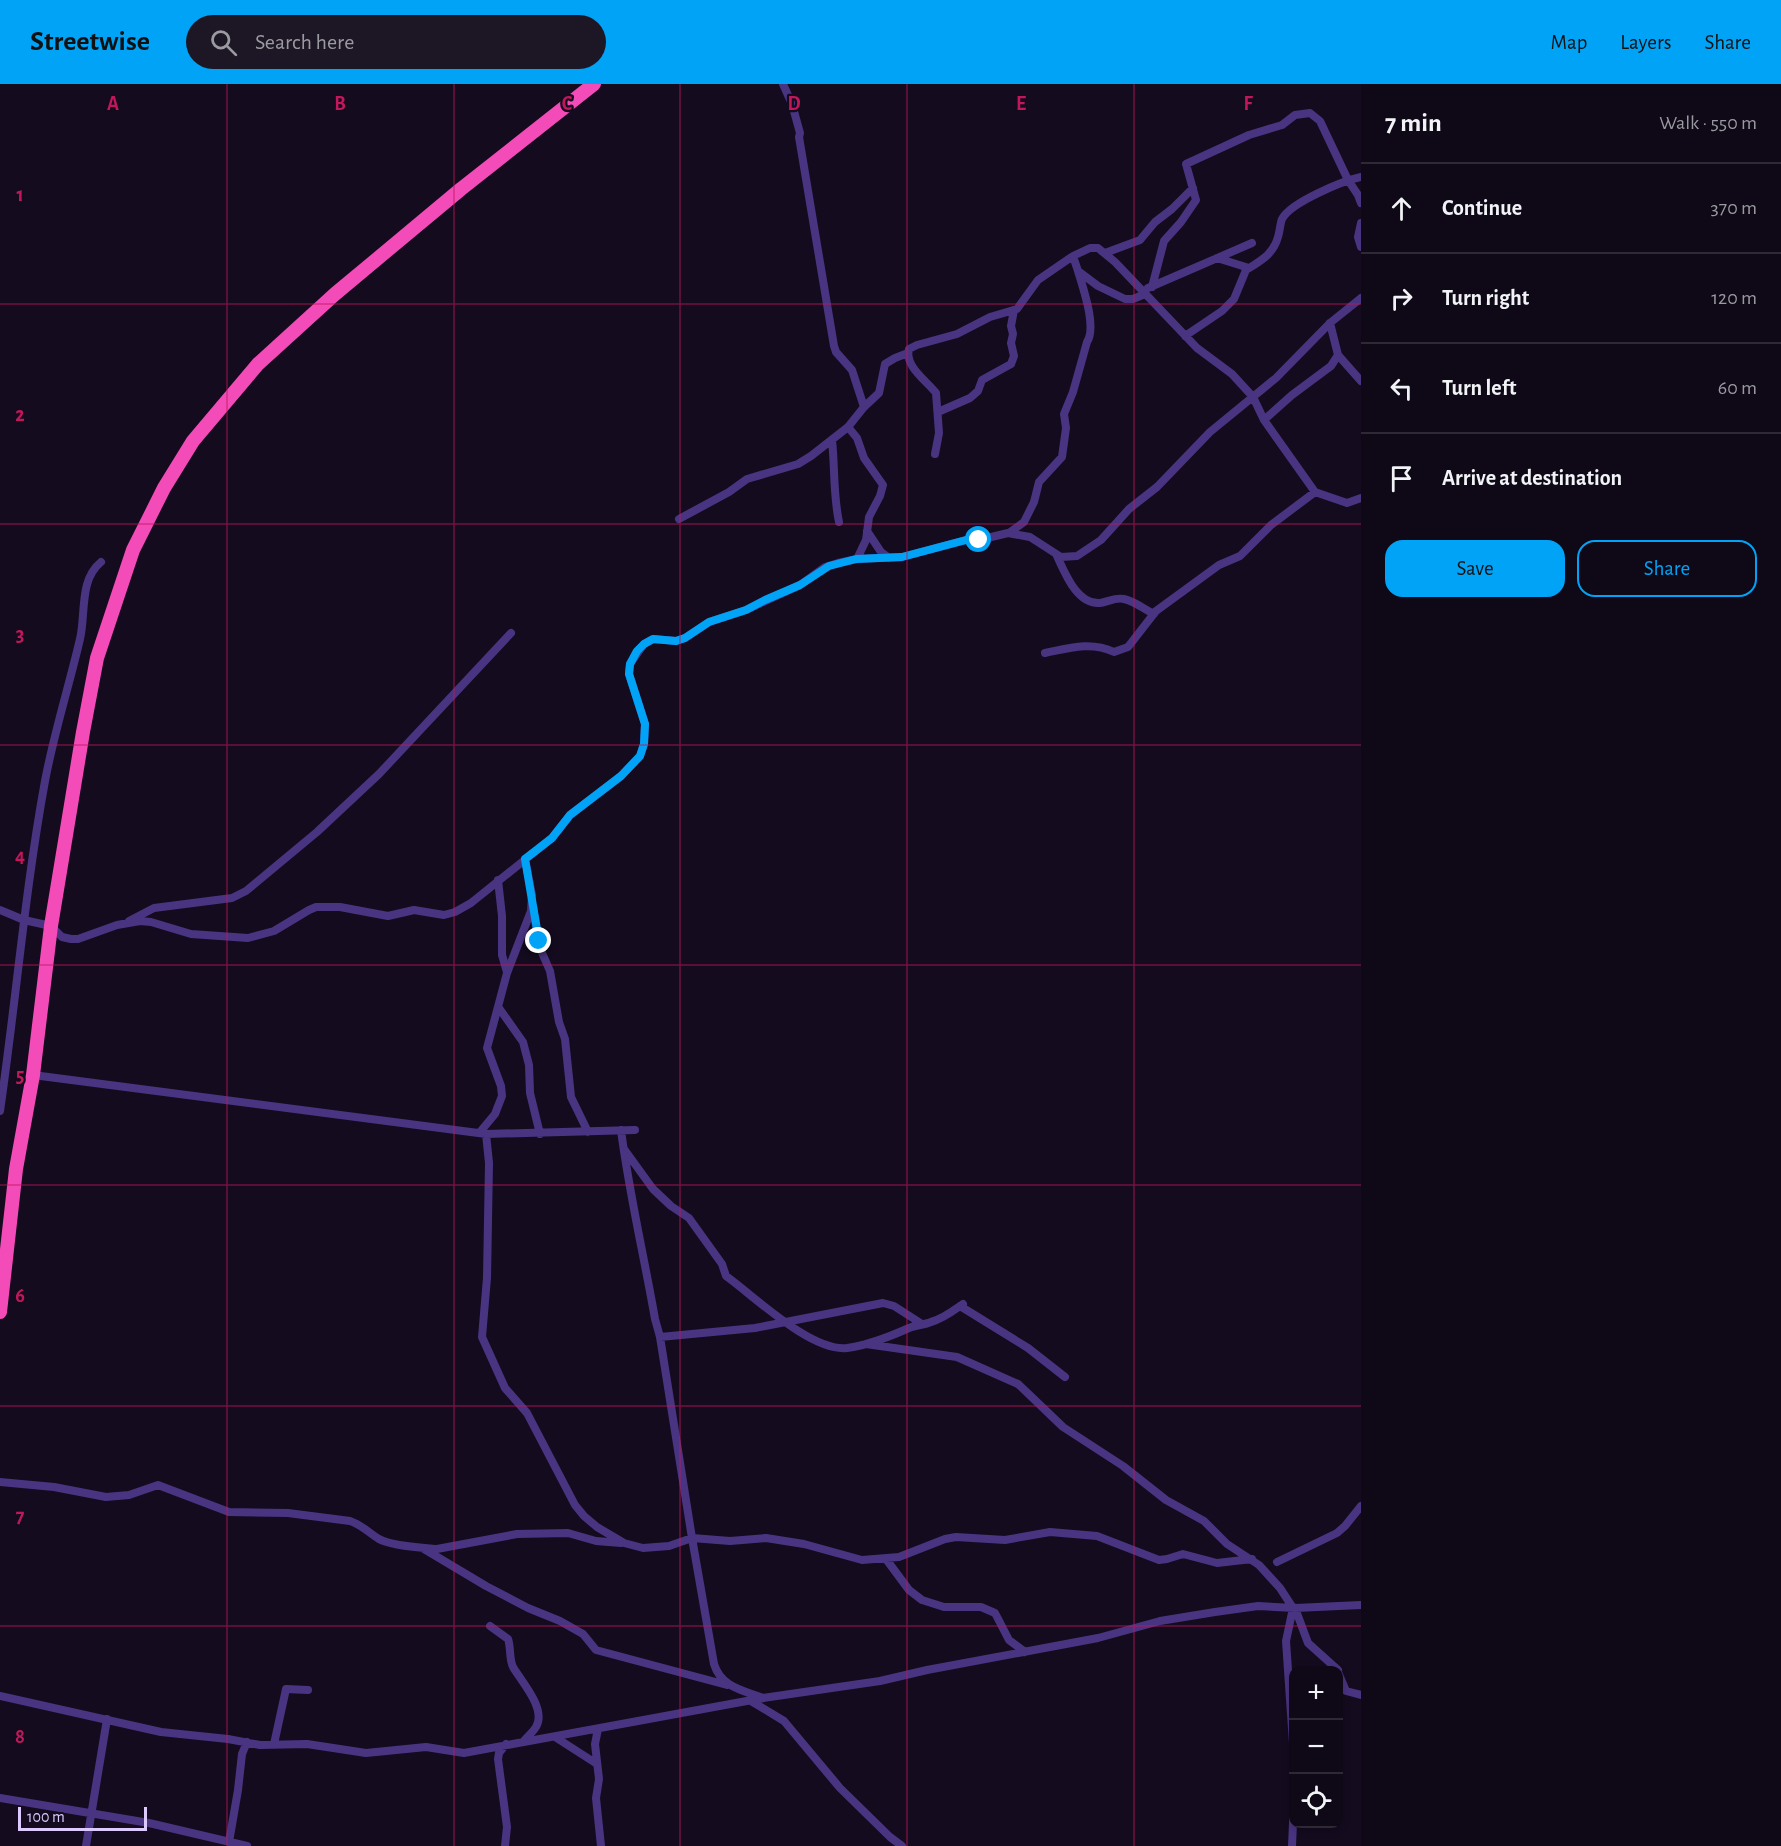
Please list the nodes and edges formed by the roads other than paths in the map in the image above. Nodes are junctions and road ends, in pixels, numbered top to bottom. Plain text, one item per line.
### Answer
1 (594, 84) edge
2 (783, 84) edge
3 (1361, 177) edge
4 (1348, 180) junction
5 (1193, 188) junction
6 (1361, 203) edge
7 (1361, 223) edge
8 (1252, 243) dead end
9 (1361, 247) edge
10 (1104, 253) junction
11 (1073, 256) junction
12 (1216, 258) junction
13 (1249, 268) junction
14 (1078, 271) junction
15 (1152, 287) junction
16 (1144, 292) junction
17 (1361, 298) edge
18 (1014, 310) junction
19 (1330, 324) junction
20 (1185, 336) junction
21 (908, 353) junction
22 (1338, 355) junction
23 (1361, 381) edge
24 (1253, 398) junction
25 (864, 407) junction
26 (938, 412) junction
27 (1264, 420) junction
28 (848, 427) junction
29 (832, 440) junction
30 (935, 454) dead end
31 (1315, 492) junction
32 (1361, 498) edge
33 (679, 519) dead end
34 (839, 522) dead end
35 (867, 531) junction
36 (1008, 533) junction
37 (1058, 556) junction
38 (889, 558) junction
39 (856, 559) junction
40 (101, 562) dead end
41 (1154, 614) junction
42 (512, 633) dead end
43 (1045, 653) dead end
44 (525, 859) junction
45 (498, 880) junction
46 (532, 903) junction
47 (0, 910) edge
48 (24, 920) junction
49 (126, 923) junction
50 (51, 926) junction
51 (507, 973) junction
52 (499, 1008) junction
53 (33, 1075) junction
54 (0, 1111) edge
55 (621, 1130) junction
56 (635, 1130) dead end
57 (588, 1132) junction
58 (483, 1133) junction
59 (540, 1134) junction
60 (623, 1148) junction
61 (0, 1312) edge
62 (785, 1322) junction
63 (922, 1324) junction
64 (660, 1337) junction
65 (866, 1344) junction
66 (1065, 1377) dead end
67 (0, 1482) edge
68 (1361, 1506) edge
69 (692, 1538) junction
70 (624, 1543) junction
71 (418, 1546) junction
72 (886, 1559) junction
73 (1251, 1559) junction
74 (1277, 1562) dead end
75 (1361, 1605) edge
76 (1294, 1608) junction
77 (490, 1626) dead end
78 (1025, 1652) junction
79 (1333, 1666) edge
80 (1343, 1684) edge
81 (727, 1685) junction
82 (308, 1690) dead end
83 (1361, 1695) edge
84 (0, 1696) edge
85 (763, 1698) junction
86 (751, 1701) junction
87 (107, 1719) junction
88 (1291, 1720) edge
89 (598, 1729) junction
90 (555, 1737) junction
91 (247, 1742) junction
92 (523, 1742) junction
93 (274, 1743) junction
94 (506, 1744) junction
95 (597, 1764) junction
96 (0, 1798) edge
97 (92, 1813) junction
98 (1292, 1828) edge
99 (229, 1842) junction
100 (86, 1846) edge
101 (247, 1846) edge
102 (505, 1846) edge
103 (601, 1846) edge
104 (902, 1846) edge
105 (1292, 1846) edge

1 - 50 highway
2 - 25 street
3 - 4 street
4 - 5 street
4 - 6 street
4 - 13 street
5 - 10 street
5 - 15 street
7 - 9 street
8 - 12 street
10 - 11 street
10 - 16 street
11 - 14 street
11 - 18 street
12 - 13 street
12 - 15 street
13 - 20 street
14 - 16 street
14 - 36 street
15 - 16 street
16 - 20 street
17 - 19 street
18 - 21 street
18 - 26 street
19 - 22 street
19 - 24 street
20 - 24 street
21 - 25 street
21 - 26 street
22 - 23 street
22 - 27 street
24 - 27 street
24 - 37 street
25 - 28 street
26 - 30 street
27 - 31 street
28 - 29 street
28 - 35 street
29 - 33 street
29 - 34 street
31 - 32 street
31 - 41 street
35 - 38 street
35 - 39 street
36 - 37 street
36 - 38 street
37 - 41 street
38 - 39 street
39 - 44 street
40 - 48 street
41 - 43 street
42 - 49 street
44 - 45 street
44 - 46 street
45 - 49 street
45 - 51 street
46 - 51 street
46 - 57 street
47 - 48 street
48 - 50 street
48 - 54 street
49 - 50 street
50 - 53 highway
51 - 52 street
52 - 58 street
52 - 59 street
53 - 58 street
53 - 61 highway
55 - 56 street
55 - 57 street
55 - 60 street
57 - 59 street
58 - 59 street
58 - 70 street
60 - 62 street
60 - 64 street
62 - 63 street
62 - 64 street
62 - 65 street
63 - 65 street
63 - 66 street
64 - 69 street
65 - 73 street
67 - 71 street
68 - 74 street
69 - 70 street
69 - 72 street
69 - 81 street
70 - 71 street
71 - 81 street
72 - 73 street
72 - 78 street
73 - 76 street
75 - 76 street
76 - 78 street
76 - 79 street
76 - 88 street
77 - 92 street
78 - 85 street
80 - 83 street
81 - 85 street
82 - 93 street
84 - 87 street
85 - 86 street
86 - 89 street
86 - 104 street
87 - 91 street
87 - 97 street
89 - 90 street
89 - 95 street
90 - 92 street
90 - 95 street
91 - 93 street
91 - 99 street
92 - 94 street
93 - 94 street
94 - 102 street
95 - 103 street
96 - 97 street
97 - 99 street
97 - 100 street
98 - 105 street
99 - 101 street

